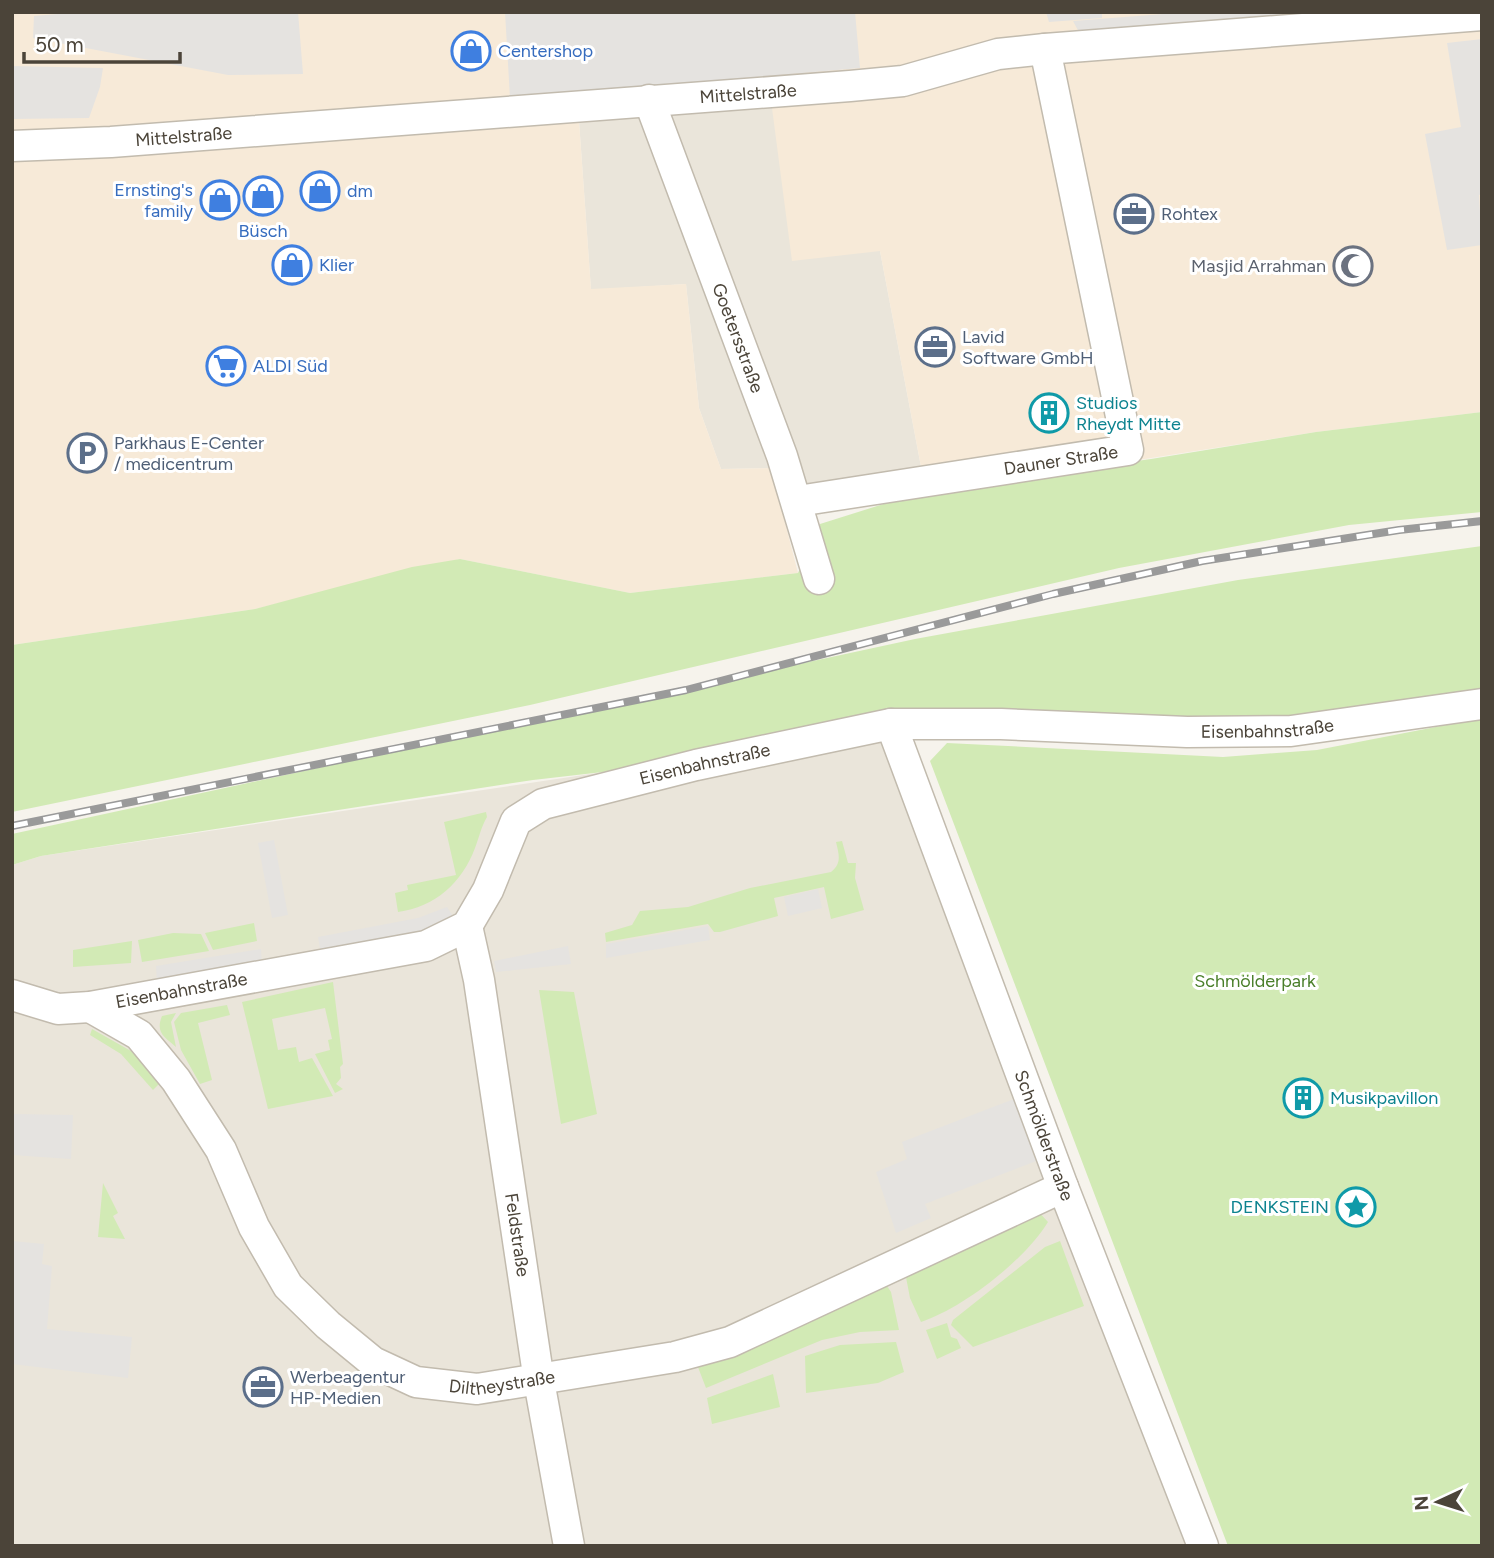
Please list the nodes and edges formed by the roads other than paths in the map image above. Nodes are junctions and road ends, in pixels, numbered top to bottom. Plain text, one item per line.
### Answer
1 (1482, 15) edge
2 (1045, 49) junction
3 (649, 100) junction
4 (12, 146) edge
5 (798, 501) junction
6 (819, 579) dead end
7 (1482, 704) edge
8 (891, 724) junction
9 (467, 926) junction
10 (12, 995) edge
11 (90, 1007) junction
12 (1063, 1187) junction
13 (539, 1381) junction
14 (569, 1546) edge
15 (1203, 1546) edge

1 - 2 street, Mittelstraße
2 - 3 street, Mittelstraße
2 - 5 street, Dauner Straße
3 - 4 street, Mittelstraße
3 - 5 street, Goetersstraße
5 - 6 street, Goetersstraße
7 - 8 street, Eisenbahnstraße
8 - 9 street, Eisenbahnstraße
8 - 12 street, Schmölderstraße
9 - 11 street, Eisenbahnstraße
9 - 13 street, Feldstraße
10 - 11 street, Eisenbahnstraße
11 - 13 street, Diltheystraße
12 - 13 street, Diltheystraße
12 - 15 street, Schmölderstraße
13 - 14 street, Feldstraße

